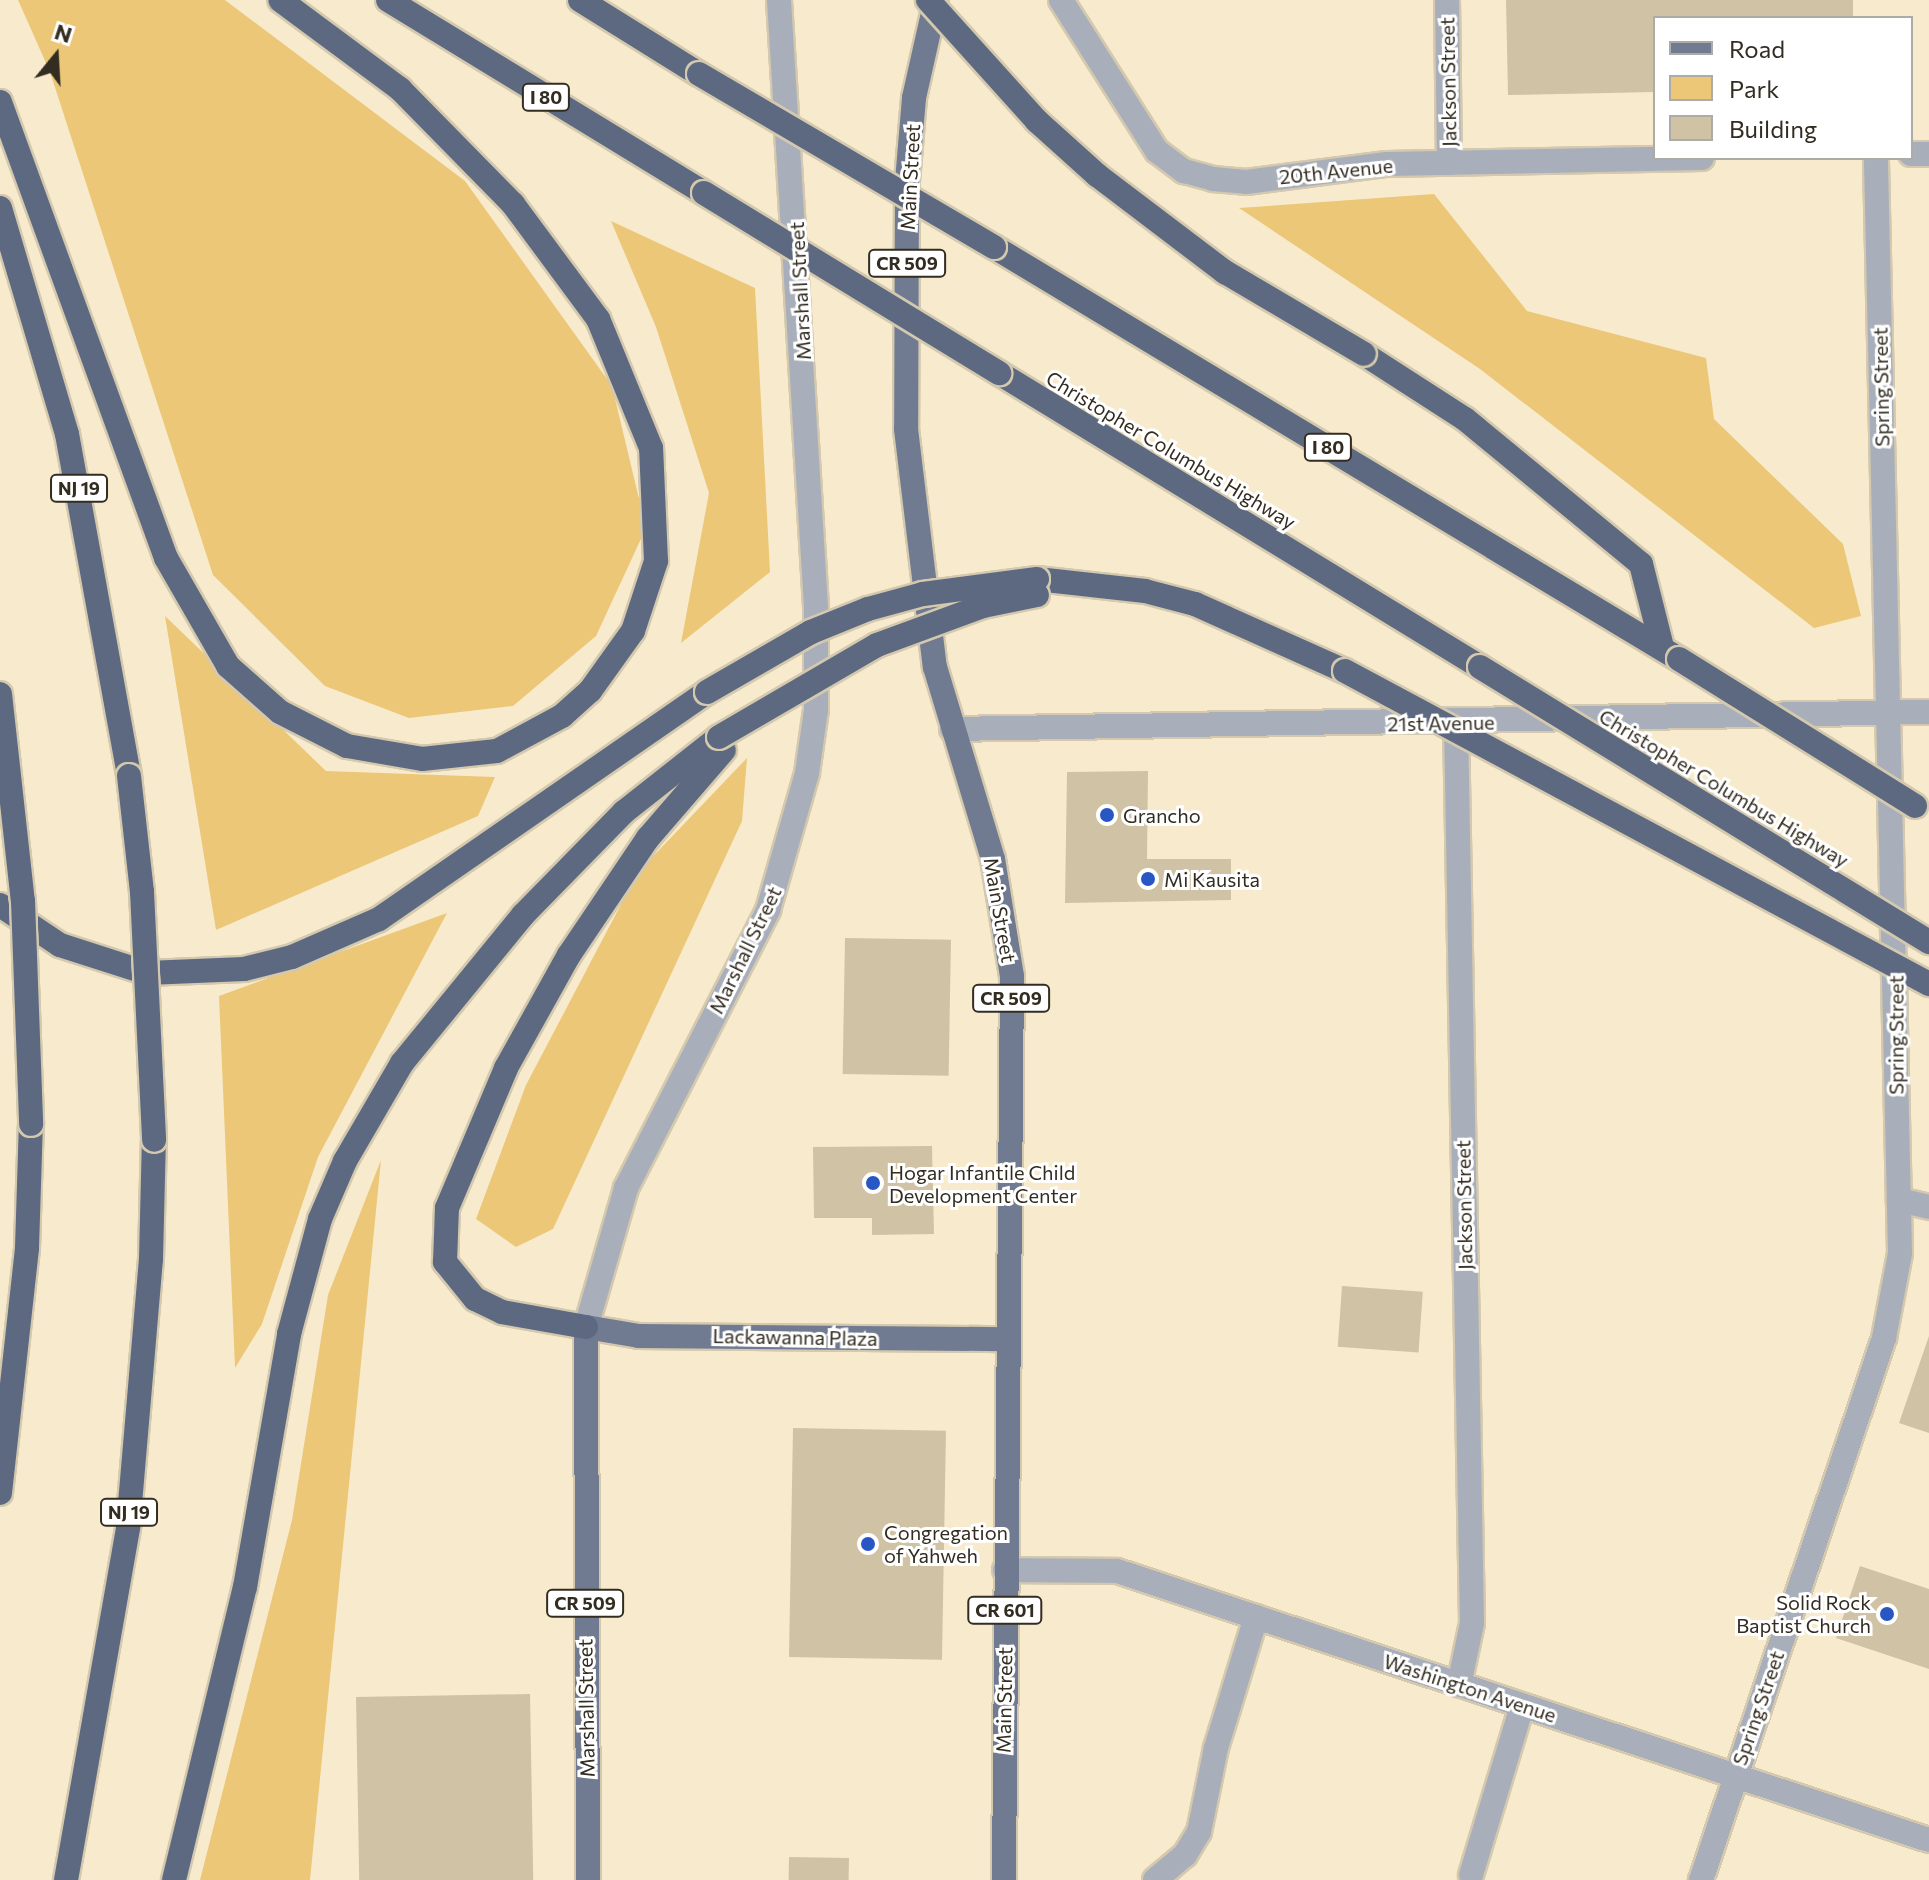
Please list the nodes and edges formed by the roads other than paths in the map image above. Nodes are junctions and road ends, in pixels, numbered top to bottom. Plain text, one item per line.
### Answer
1 (280, 0) edge
2 (388, 0) edge
3 (580, 0) edge
4 (779, 0) edge
5 (928, 0) edge
6 (936, 0) edge
7 (1061, 0) edge
8 (1447, 0) edge
9 (0, 102) edge
10 (1653, 159) edge
11 (1876, 160) edge
12 (1449, 163) junction
13 (0, 208) edge
14 (1037, 587) junction
15 (1671, 653) junction
16 (0, 694) edge
17 (1929, 712) edge
18 (1890, 713) junction
19 (1456, 723) junction
20 (952, 729) junction
21 (722, 743) junction
22 (1929, 816) edge
23 (0, 905) edge
24 (1929, 942) edge
25 (1929, 984) edge
26 (1899, 1200) junction
27 (1929, 1207) edge
28 (586, 1327) junction
29 (1005, 1339) junction
30 (0, 1493) edge
31 (1005, 1570) junction
32 (1256, 1617) junction
33 (1459, 1685) junction
34 (1522, 1706) junction
35 (1736, 1773) junction
36 (1929, 1840) edge
37 (1471, 1875) dead end
38 (66, 1880) edge
39 (174, 1880) edge
40 (588, 1880) edge
41 (1004, 1880) edge
42 (1155, 1880) edge
43 (1701, 1880) edge

1 - 9 highway
2 - 24 highway, Christopher Columbus Highway / I 80, bridge
3 - 15 highway, I 80, bridge
4 - 28 street, Marshall Street
5 - 15 highway, bridge
6 - 20 main road, Main Street / CR 509
7 - 12 street, 20th Avenue
8 - 12 street, Jackson Street
10 - 12 street, 20th Avenue
11 - 18 street, Spring Street
13 - 38 highway, NJ 19, bridge
14 - 21 highway, bridge
14 - 23 highway, bridge
14 - 25 highway, bridge
15 - 22 highway, I 80, bridge
16 - 30 highway, bridge
17 - 18 street, 21st Avenue
18 - 19 street, 21st Avenue
18 - 26 street, Spring Street
19 - 20 street, 21st Avenue
19 - 33 street, Jackson Street
20 - 29 main road, Main Street / CR 509
21 - 28 highway
21 - 39 highway
26 - 27 street
26 - 35 street, Spring Street
28 - 29 main road, Lackawanna Plaza
28 - 40 main road, Marshall Street / CR 509
29 - 31 main road, Main Street / CR 601
31 - 32 street, Washington Avenue
31 - 41 main road, Main Street / CR 601
32 - 33 street, Washington Avenue
32 - 42 street
33 - 34 street, Washington Avenue
34 - 35 street, Washington Avenue
34 - 37 street
35 - 36 street, Washington Avenue
35 - 43 street, Spring Street

